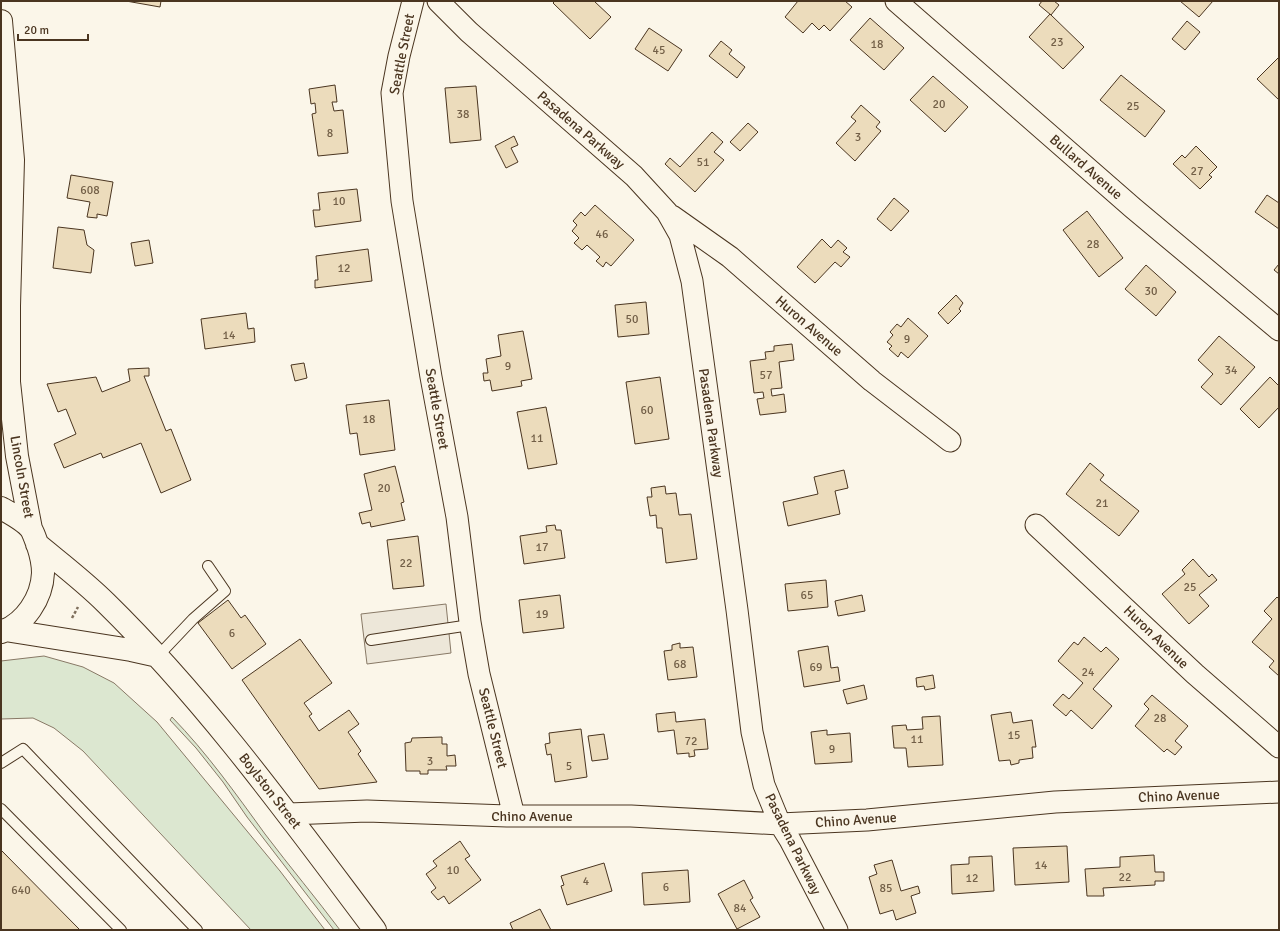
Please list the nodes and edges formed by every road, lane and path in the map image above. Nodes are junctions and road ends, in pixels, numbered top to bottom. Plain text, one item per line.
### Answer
1 (413, 1) edge
2 (438, 1) edge
3 (896, 1) edge
4 (1, 21) edge
5 (667, 212) junction
6 (5, 305) edge
7 (1279, 330) edge
8 (1, 331) edge
9 (950, 441) dead end
10 (1, 508) edge
11 (1036, 525) dead end
12 (34, 536) junction
13 (208, 566) dead end
14 (79, 604) dead end
15 (71, 620) dead end
16 (470, 625) junction
17 (3, 631) edge
18 (371, 640) dead end
19 (158, 656) junction
20 (1279, 747) edge
21 (1, 762) edge
22 (1279, 792) edge
23 (1, 809) edge
24 (289, 814) junction
25 (514, 816) junction
26 (780, 824) junction
27 (121, 930) edge
28 (197, 930) edge
29 (375, 930) edge
30 (837, 930) edge

1 - 16 street, Seattle Street
2 - 5 street, Pasadena Parkway
3 - 7 street, Bullard Avenue
4 - 6 main road, Lincoln Street
5 - 9 street, Huron Avenue
5 - 26 street, Pasadena Parkway
6 - 8 main road, Lincoln Street
6 - 12 main road, Lincoln Street
10 - 12 main road, Boylston Street
11 - 20 street, Huron Avenue
12 - 17 main road, Lincoln Street
12 - 19 main road, Boylston Street
13 - 19 lane
14 - 15 path
16 - 18 lane
16 - 25 street, Seattle Street
17 - 19 main road
19 - 24 main road, Boylston Street
21 - 28 lane
22 - 26 street, Chino Avenue
23 - 27 lane
24 - 25 street, Chino Avenue
24 - 29 main road, Boylston Street
25 - 26 street, Chino Avenue
26 - 30 street, Pasadena Parkway

